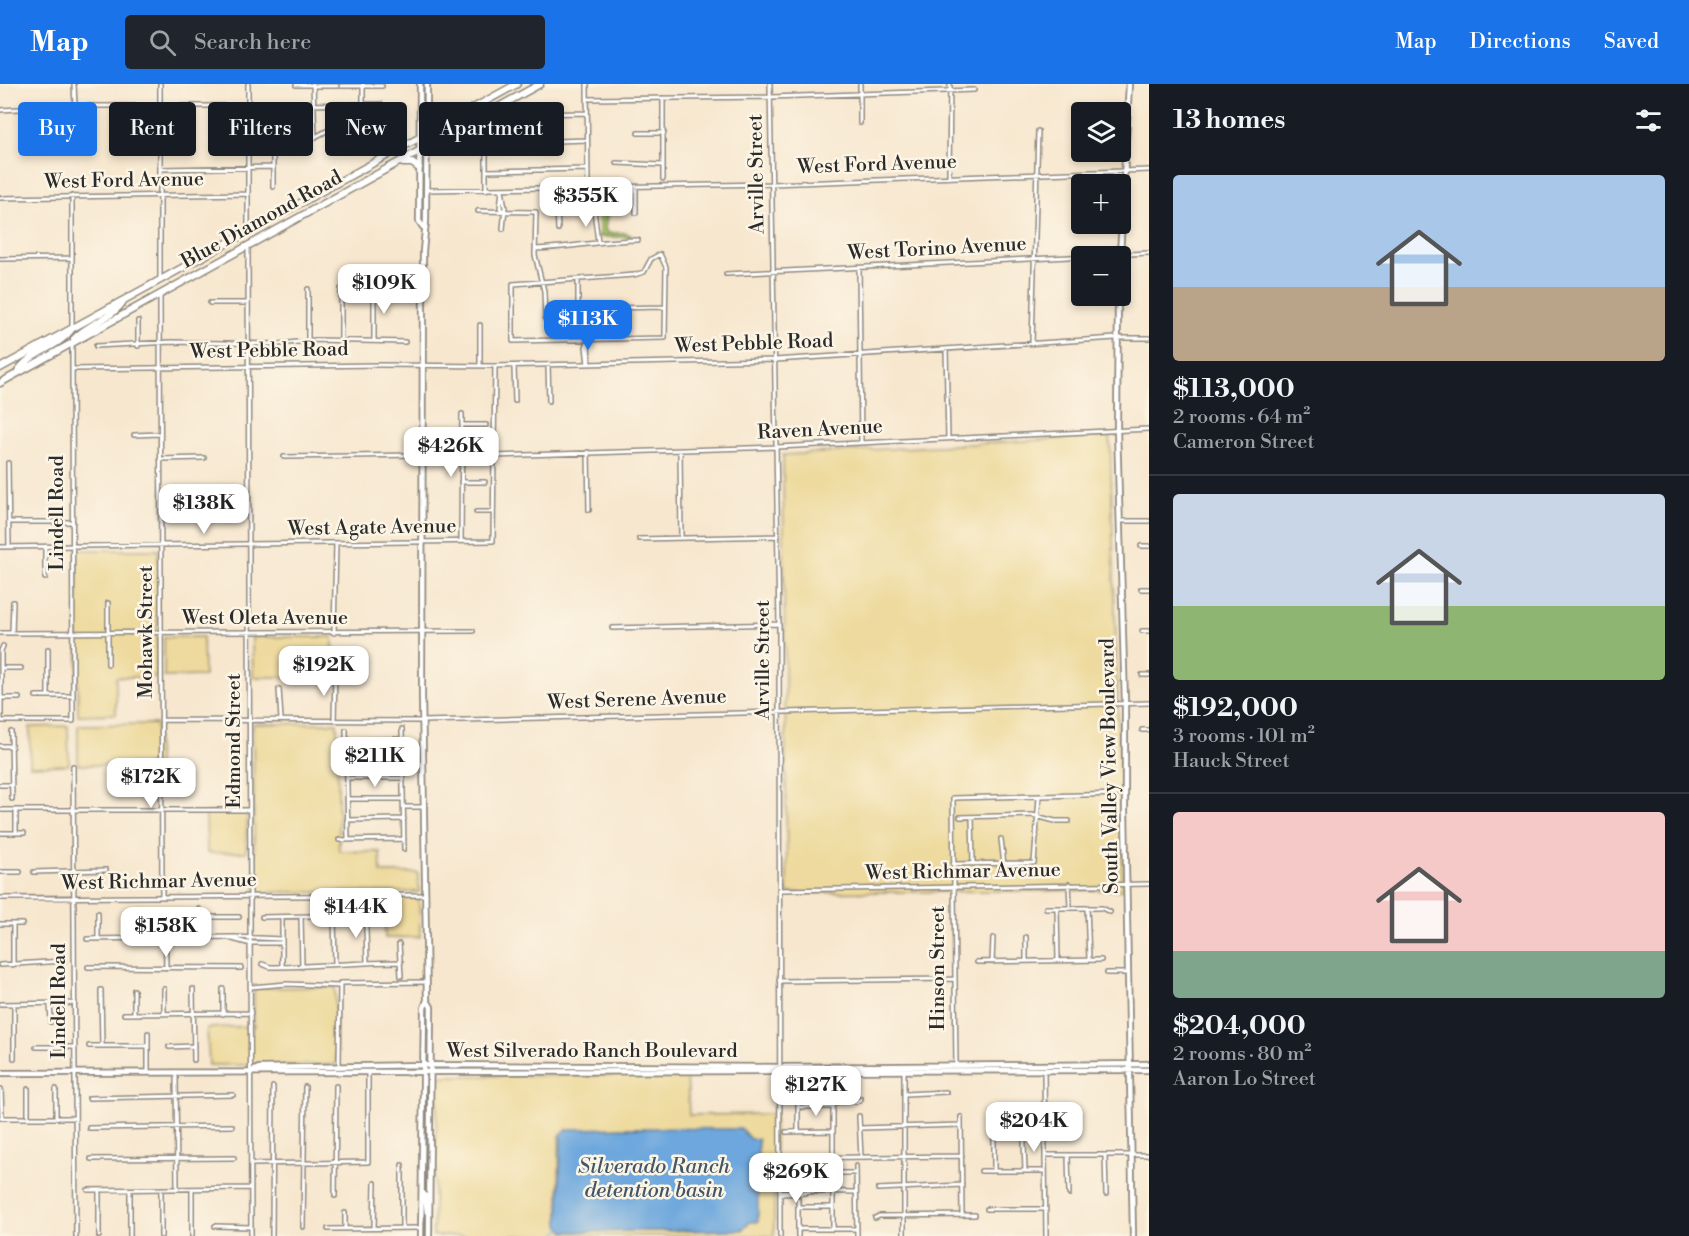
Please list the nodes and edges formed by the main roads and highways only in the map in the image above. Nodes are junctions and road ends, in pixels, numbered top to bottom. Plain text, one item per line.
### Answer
1 (420, 84) edge
2 (427, 84) edge
3 (517, 84) edge
4 (540, 84) edge
5 (1129, 84) edge
6 (420, 102) edge
7 (427, 102) edge
8 (485, 102) edge
9 (508, 102) edge
10 (419, 138) edge
11 (419, 152) edge
12 (419, 156) edge
13 (427, 156) edge
14 (399, 163) junction
15 (419, 168) junction
16 (423, 227) junction
17 (1121, 246) edge
18 (124, 300) junction
19 (1118, 306) edge
20 (72, 328) junction
21 (72, 342) junction
22 (0, 368) edge
23 (17, 373) junction
24 (0, 383) edge
25 (427, 1000) junction
26 (1130, 1063) junction
27 (1149, 1064) edge
28 (424, 1065) junction
29 (914, 1066) junction
30 (432, 1068) junction
31 (956, 1068) junction
32 (780, 1069) junction
33 (1130, 1070) junction
34 (1149, 1070) edge
35 (252, 1071) junction
36 (424, 1071) junction
37 (904, 1071) junction
38 (0, 1073) edge
39 (422, 1192) junction
40 (429, 1221) junction
41 (421, 1236) edge
42 (429, 1236) edge
43 (1133, 1236) edge

1 - 6 main road
2 - 7 main road
3 - 8 highway, Blue Diamond Road
4 - 9 highway, Blue Diamond Road
5 - 17 main road
10 - 18 highway, Blue Diamond Road
11 - 14 highway, Blue Diamond Road
12 - 15 main road
13 - 16 main road
14 - 15 highway
14 - 21 highway, Blue Diamond Road
15 - 16 main road
16 - 25 main road
18 - 20 highway, Blue Diamond Road
18 - 21 highway
19 - 26 main road, South Valley View Boulevard
20 - 22 highway, Blue Diamond Road
20 - 23 highway
21 - 23 highway, Blue Diamond Road
23 - 24 highway, Blue Diamond Road
25 - 28 main road
25 - 30 main road
26 - 27 main road, West Silverado Ranch Boulevard
26 - 31 main road, West Silverado Ranch Boulevard
26 - 33 main road, South Valley View Boulevard
28 - 30 main road, West Silverado Ranch Boulevard
28 - 35 main road, West Silverado Ranch Boulevard
28 - 36 main road
29 - 31 main road, West Silverado Ranch Boulevard
29 - 32 main road, West Silverado Ranch Boulevard
29 - 37 main road
30 - 32 main road, West Silverado Ranch Boulevard
30 - 36 main road, West Silverado Ranch Boulevard
30 - 40 main road
31 - 33 main road, West Silverado Ranch Boulevard
31 - 37 main road, West Silverado Ranch Boulevard
32 - 37 main road, West Silverado Ranch Boulevard
33 - 34 main road, West Silverado Ranch Boulevard
33 - 43 main road, South Valley View Boulevard
35 - 36 main road, West Silverado Ranch Boulevard
35 - 38 main road, West Silverado Ranch Boulevard
36 - 39 main road
39 - 40 main road
39 - 41 main road
40 - 42 main road

